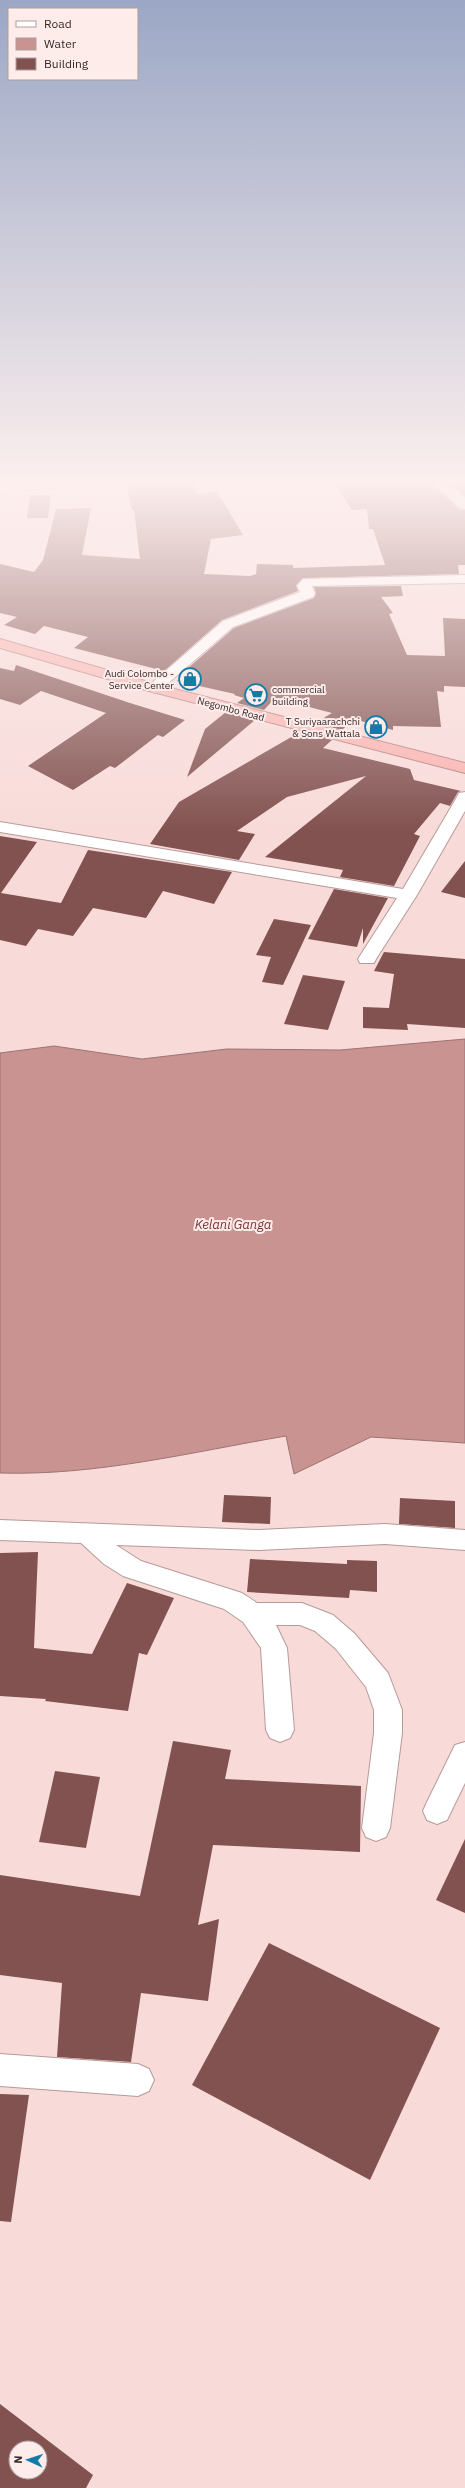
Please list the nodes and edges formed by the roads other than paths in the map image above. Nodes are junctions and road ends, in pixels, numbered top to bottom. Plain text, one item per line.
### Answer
1 (294, 599) edge
2 (0, 632) edge
3 (0, 642) edge
4 (160, 685) junction
5 (465, 757) edge
6 (465, 768) edge
7 (465, 797) edge
8 (0, 827) edge
9 (408, 895) junction
10 (367, 959) dead end
11 (0, 1530) edge
12 (89, 1535) junction
13 (465, 1540) edge
14 (252, 1614) junction
15 (280, 1730) dead end
16 (465, 1754) edge
17 (437, 1811) dead end
18 (376, 1828) dead end
19 (0, 2070) edge
20 (138, 2080) dead end

1 - 4 street
2 - 4 highway, Negombo Road
3 - 4 highway, Negombo Road
4 - 5 highway, Negombo Road
4 - 6 highway, Negombo Road
7 - 9 street
8 - 9 street
9 - 10 street
11 - 12 street
12 - 13 street
12 - 14 street
14 - 15 street
14 - 18 street
16 - 17 street
19 - 20 street

